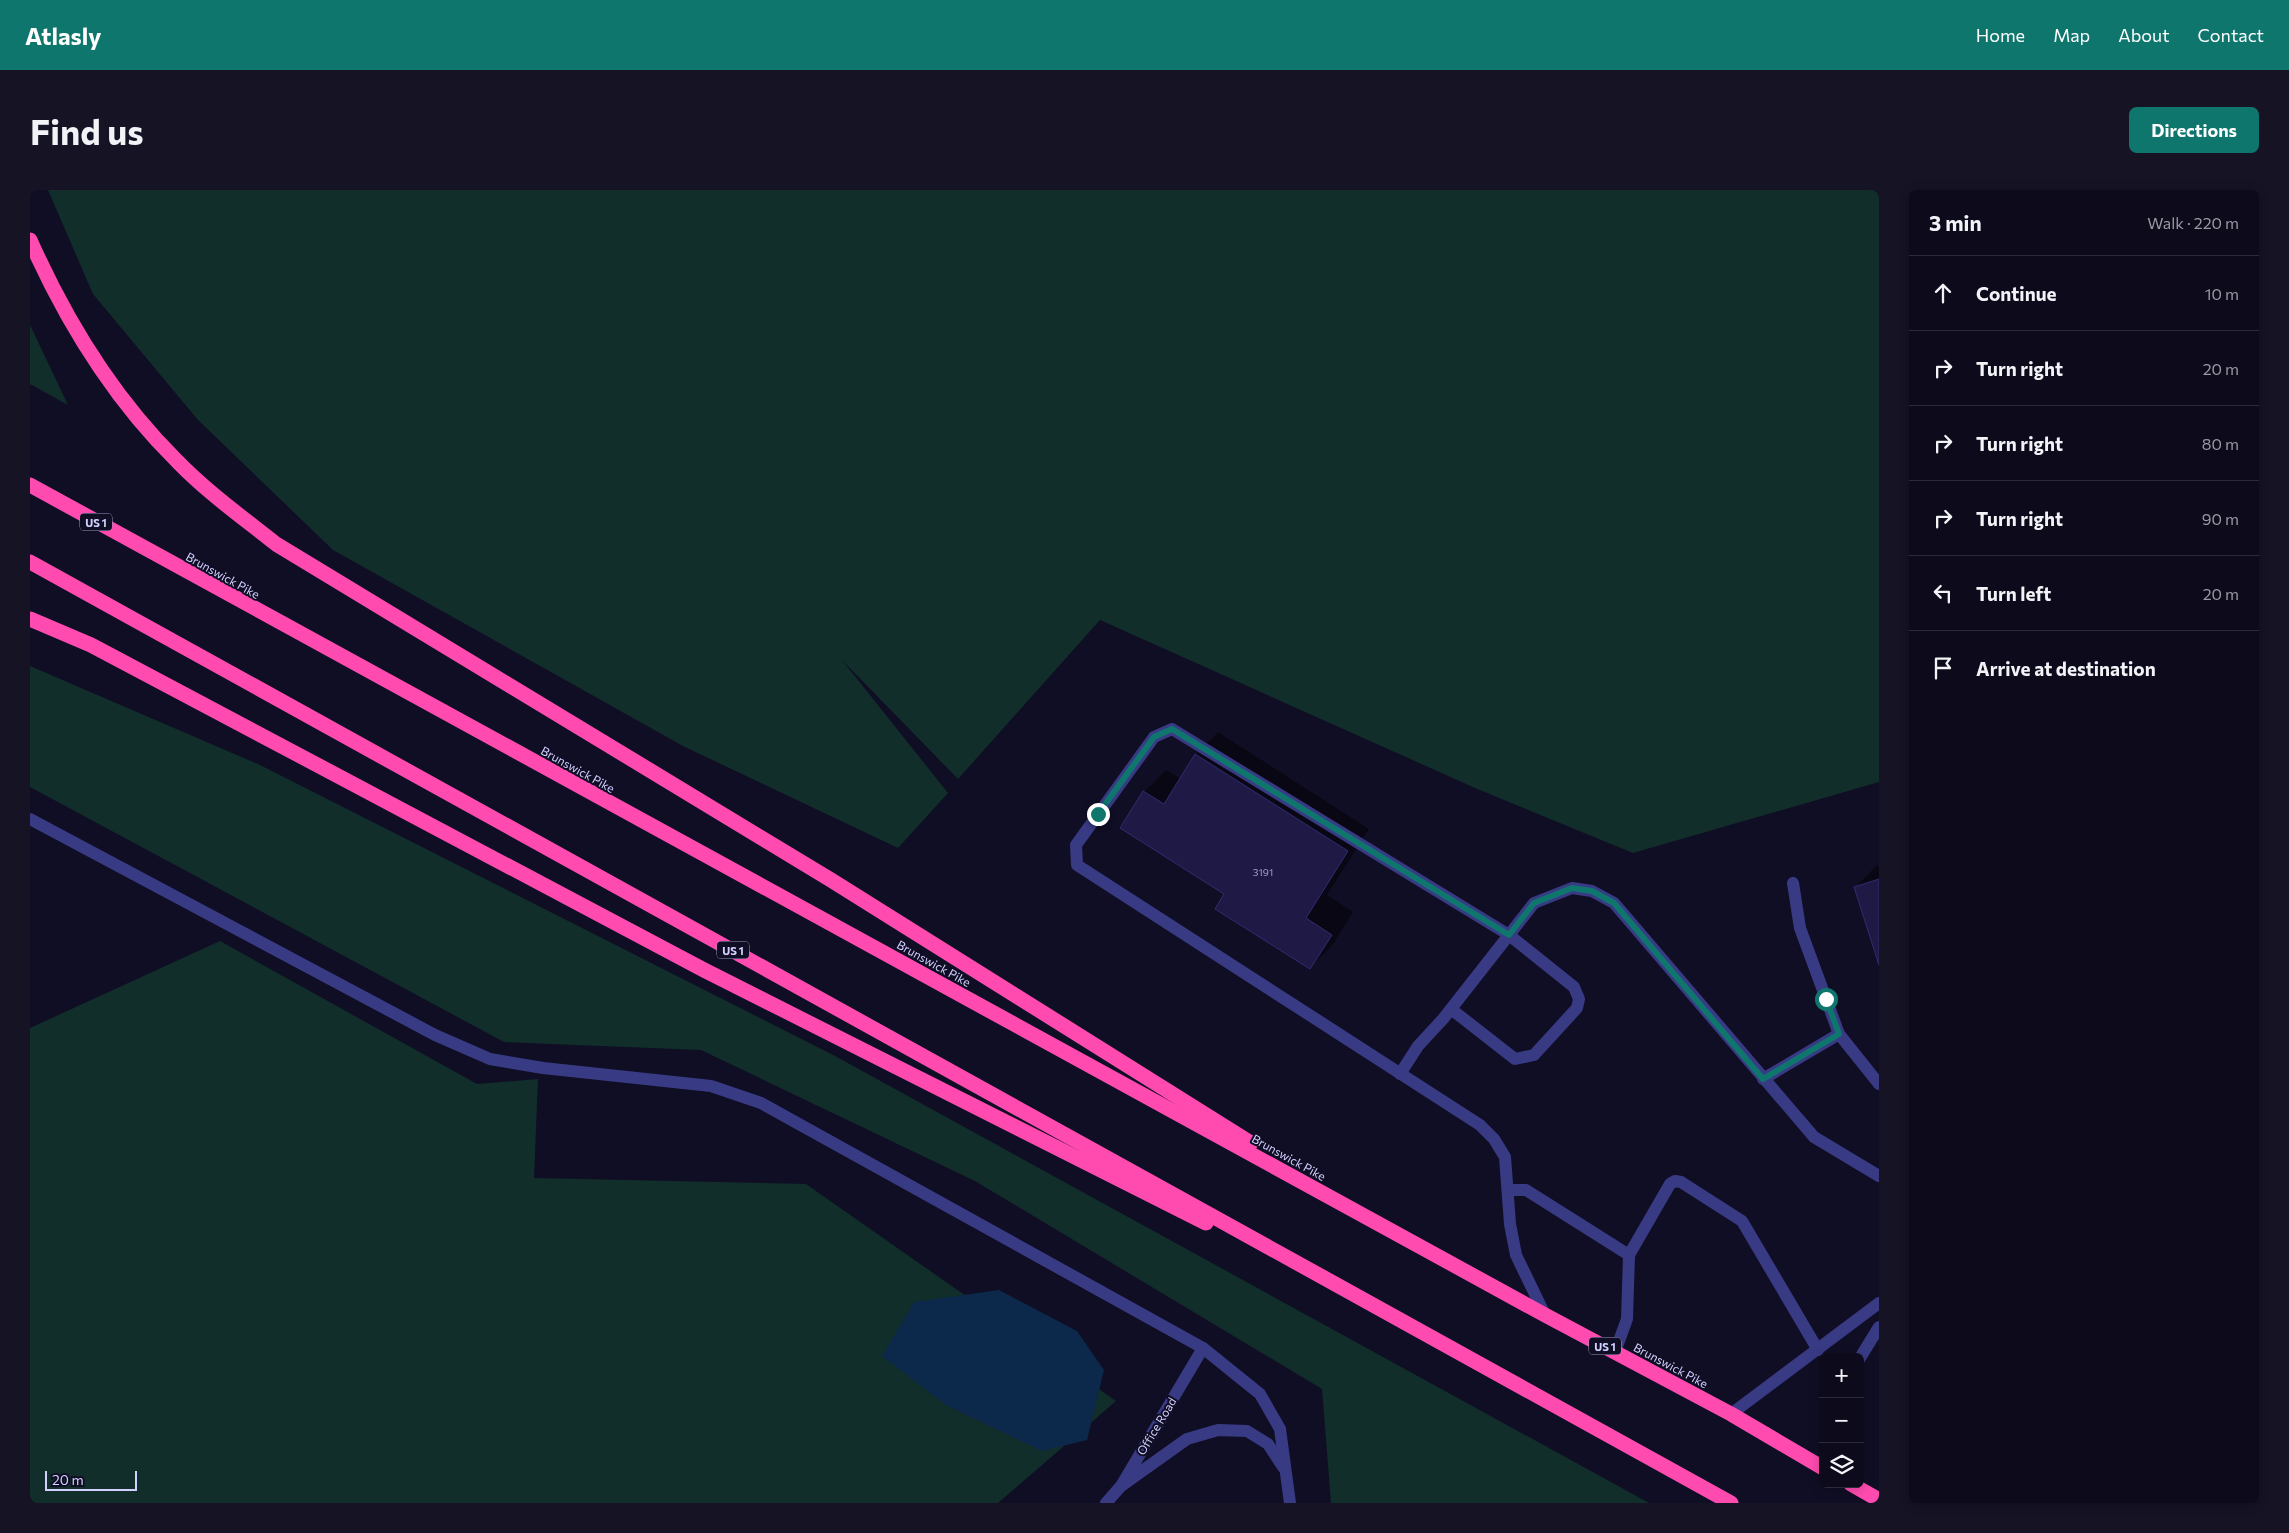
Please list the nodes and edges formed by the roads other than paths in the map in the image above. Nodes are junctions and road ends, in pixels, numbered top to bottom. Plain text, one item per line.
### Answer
1 (30, 240) edge
2 (30, 485) edge
3 (30, 562) edge
4 (30, 619) edge
5 (30, 819) edge
6 (1793, 883) dead end
7 (1509, 935) junction
8 (1451, 1009) junction
9 (1839, 1034) junction
10 (1400, 1074) junction
11 (1763, 1079) junction
12 (1879, 1084) edge
13 (1879, 1176) edge
14 (1508, 1190) junction
15 (1386, 1227) junction
16 (1629, 1256) junction
17 (1879, 1303) edge
18 (1545, 1315) junction
19 (1879, 1327) edge
20 (1435, 1338) junction
21 (1203, 1348) junction
22 (1818, 1350) junction
23 (1615, 1352) junction
24 (1863, 1353) edge
25 (1731, 1414) junction
26 (1819, 1466) edge
27 (1287, 1475) junction
28 (1120, 1486) junction
29 (1859, 1488) edge
30 (1879, 1500) edge
31 (1106, 1503) edge
32 (1290, 1503) edge
33 (1731, 1503) edge

1 - 15 highway
2 - 15 highway, Brunswick Pike / US 1
3 - 20 highway, US 1
4 - 20 highway
5 - 21 lane
6 - 9 lane
7 - 8 lane
7 - 8 lane
7 - 10 lane
7 - 11 lane
8 - 10 lane
9 - 11 lane
9 - 12 lane
10 - 14 lane
11 - 13 lane
14 - 16 lane
14 - 18 lane
15 - 18 highway, Brunswick Pike / US 1
16 - 22 lane
16 - 23 lane
17 - 22 lane
18 - 23 highway, Brunswick Pike / US 1
19 - 24 lane
20 - 33 highway, US 1
21 - 27 lane
21 - 28 lane, Office Road
22 - 25 lane
23 - 25 highway, Brunswick Pike / US 1
25 - 26 highway, Brunswick Pike / US 1
27 - 28 lane
27 - 32 lane
28 - 31 lane, Office Road
29 - 30 highway

